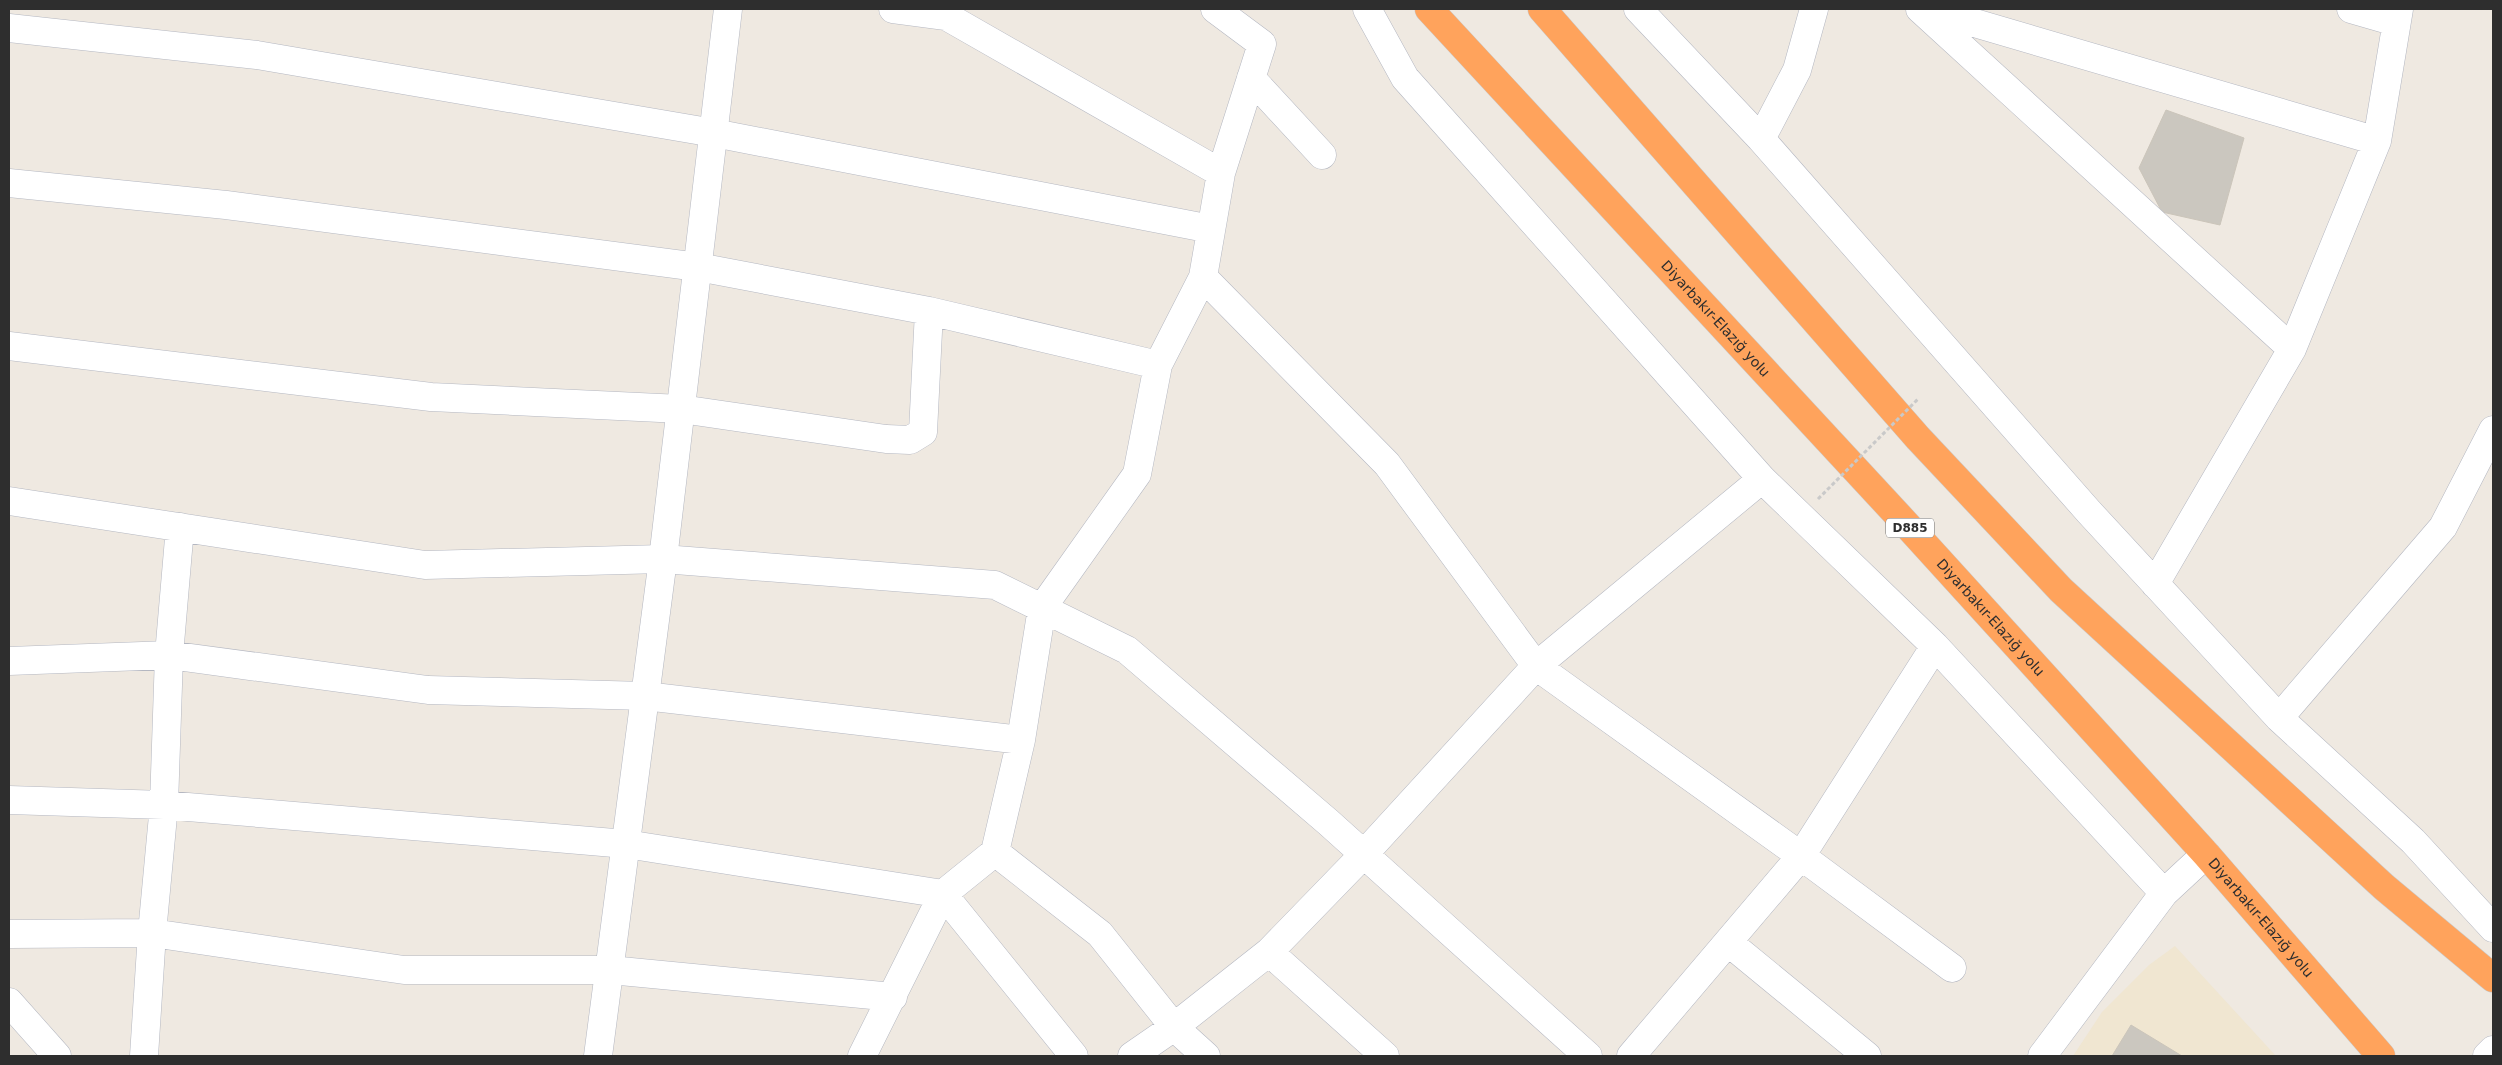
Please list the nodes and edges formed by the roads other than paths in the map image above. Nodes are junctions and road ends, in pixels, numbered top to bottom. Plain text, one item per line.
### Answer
1 (728, 9) edge
2 (893, 9) edge
3 (1215, 9) edge
4 (1367, 9) edge
5 (1429, 9) edge
6 (1542, 9) edge
7 (1638, 9) edge
8 (1814, 9) edge
9 (1920, 9) edge
10 (1927, 9) edge
11 (2351, 9) edge
12 (946, 13) edge
13 (2397, 15) edge
14 (9, 28) edge
15 (1251, 78) junction
16 (714, 133) junction
17 (1761, 139) junction
18 (2377, 141) junction
19 (1322, 155) dead end
20 (1221, 173) junction
21 (9, 183) edge
22 (1211, 229) junction
23 (698, 267) junction
24 (1203, 277) junction
25 (929, 311) junction
26 (9, 346) edge
27 (2292, 348) junction
28 (1158, 365) junction
29 (681, 409) junction
30 (2493, 430) edge
31 (1762, 479) junction
32 (9, 501) edge
33 (180, 527) junction
34 (663, 558) junction
35 (2155, 584) junction
36 (1042, 608) junction
37 (1934, 646) junction
38 (169, 655) junction
39 (9, 661) edge
40 (1536, 666) junction
41 (645, 696) junction
42 (2279, 718) junction
43 (1021, 740) junction
44 (9, 800) edge
45 (164, 805) junction
46 (626, 844) junction
47 (994, 852) junction
48 (1364, 854) junction
49 (2206, 854) junction
50 (1801, 856) junction
51 (2164, 893) junction
52 (943, 894) junction
53 (2493, 928) edge
54 (152, 933) junction
55 (9, 934) edge
56 (1728, 942) junction
57 (1269, 952) junction
58 (1952, 968) dead end
59 (610, 970) junction
60 (2493, 978) edge
61 (892, 997) junction
62 (9, 1002) edge
63 (1174, 1027) junction
64 (2493, 1050) edge
65 (55, 1056) edge
66 (144, 1056) edge
67 (598, 1056) edge
68 (862, 1056) edge
69 (1074, 1056) edge
70 (1132, 1056) edge
71 (1206, 1056) edge
72 (1385, 1056) edge
73 (1588, 1056) edge
74 (1631, 1056) edge
75 (1867, 1056) edge
76 (2042, 1056) edge
77 (2380, 1056) edge
78 (2487, 1056) edge

1 - 16 street
2 - 12 street
3 - 15 street
4 - 31 street
5 - 49 highway, Diyarbakır-Elazığ yolu / D885
6 - 60 highway
7 - 17 street
8 - 17 street
9 - 27 street
10 - 18 street
11 - 13 street
12 - 20 street
13 - 18 street
14 - 16 street
15 - 19 street
15 - 20 street
16 - 22 street
16 - 23 street
17 - 35 street
18 - 27 street
20 - 22 street
21 - 23 street
22 - 24 street
23 - 25 street
23 - 29 street
24 - 28 street
24 - 40 street
25 - 28 street
25 - 29 street
26 - 29 street
27 - 35 street
28 - 36 street
29 - 34 street
30 - 42 street
31 - 37 street
31 - 40 street
32 - 33 street
33 - 34 street
33 - 38 street
34 - 36 street
34 - 41 street
35 - 42 street
36 - 43 street
36 - 48 street
37 - 50 street
37 - 51 street
38 - 39 street
38 - 41 street
38 - 45 street
40 - 48 street
40 - 50 street
41 - 43 street
41 - 46 street
42 - 53 street
43 - 47 street
44 - 45 street
45 - 46 street
45 - 54 street
46 - 52 street
46 - 59 street
47 - 52 street
47 - 63 street
48 - 57 street
48 - 73 street
49 - 51 street
49 - 77 highway, Diyarbakır-Elazığ yolu / D885
50 - 56 street
50 - 58 street
51 - 76 street
52 - 61 street
52 - 69 street
54 - 55 street
54 - 59 street
54 - 66 street
56 - 74 street
56 - 75 street
57 - 63 street
57 - 72 street
59 - 61 street
59 - 67 street
61 - 68 street
62 - 65 street
63 - 70 street
63 - 71 street
64 - 78 street

